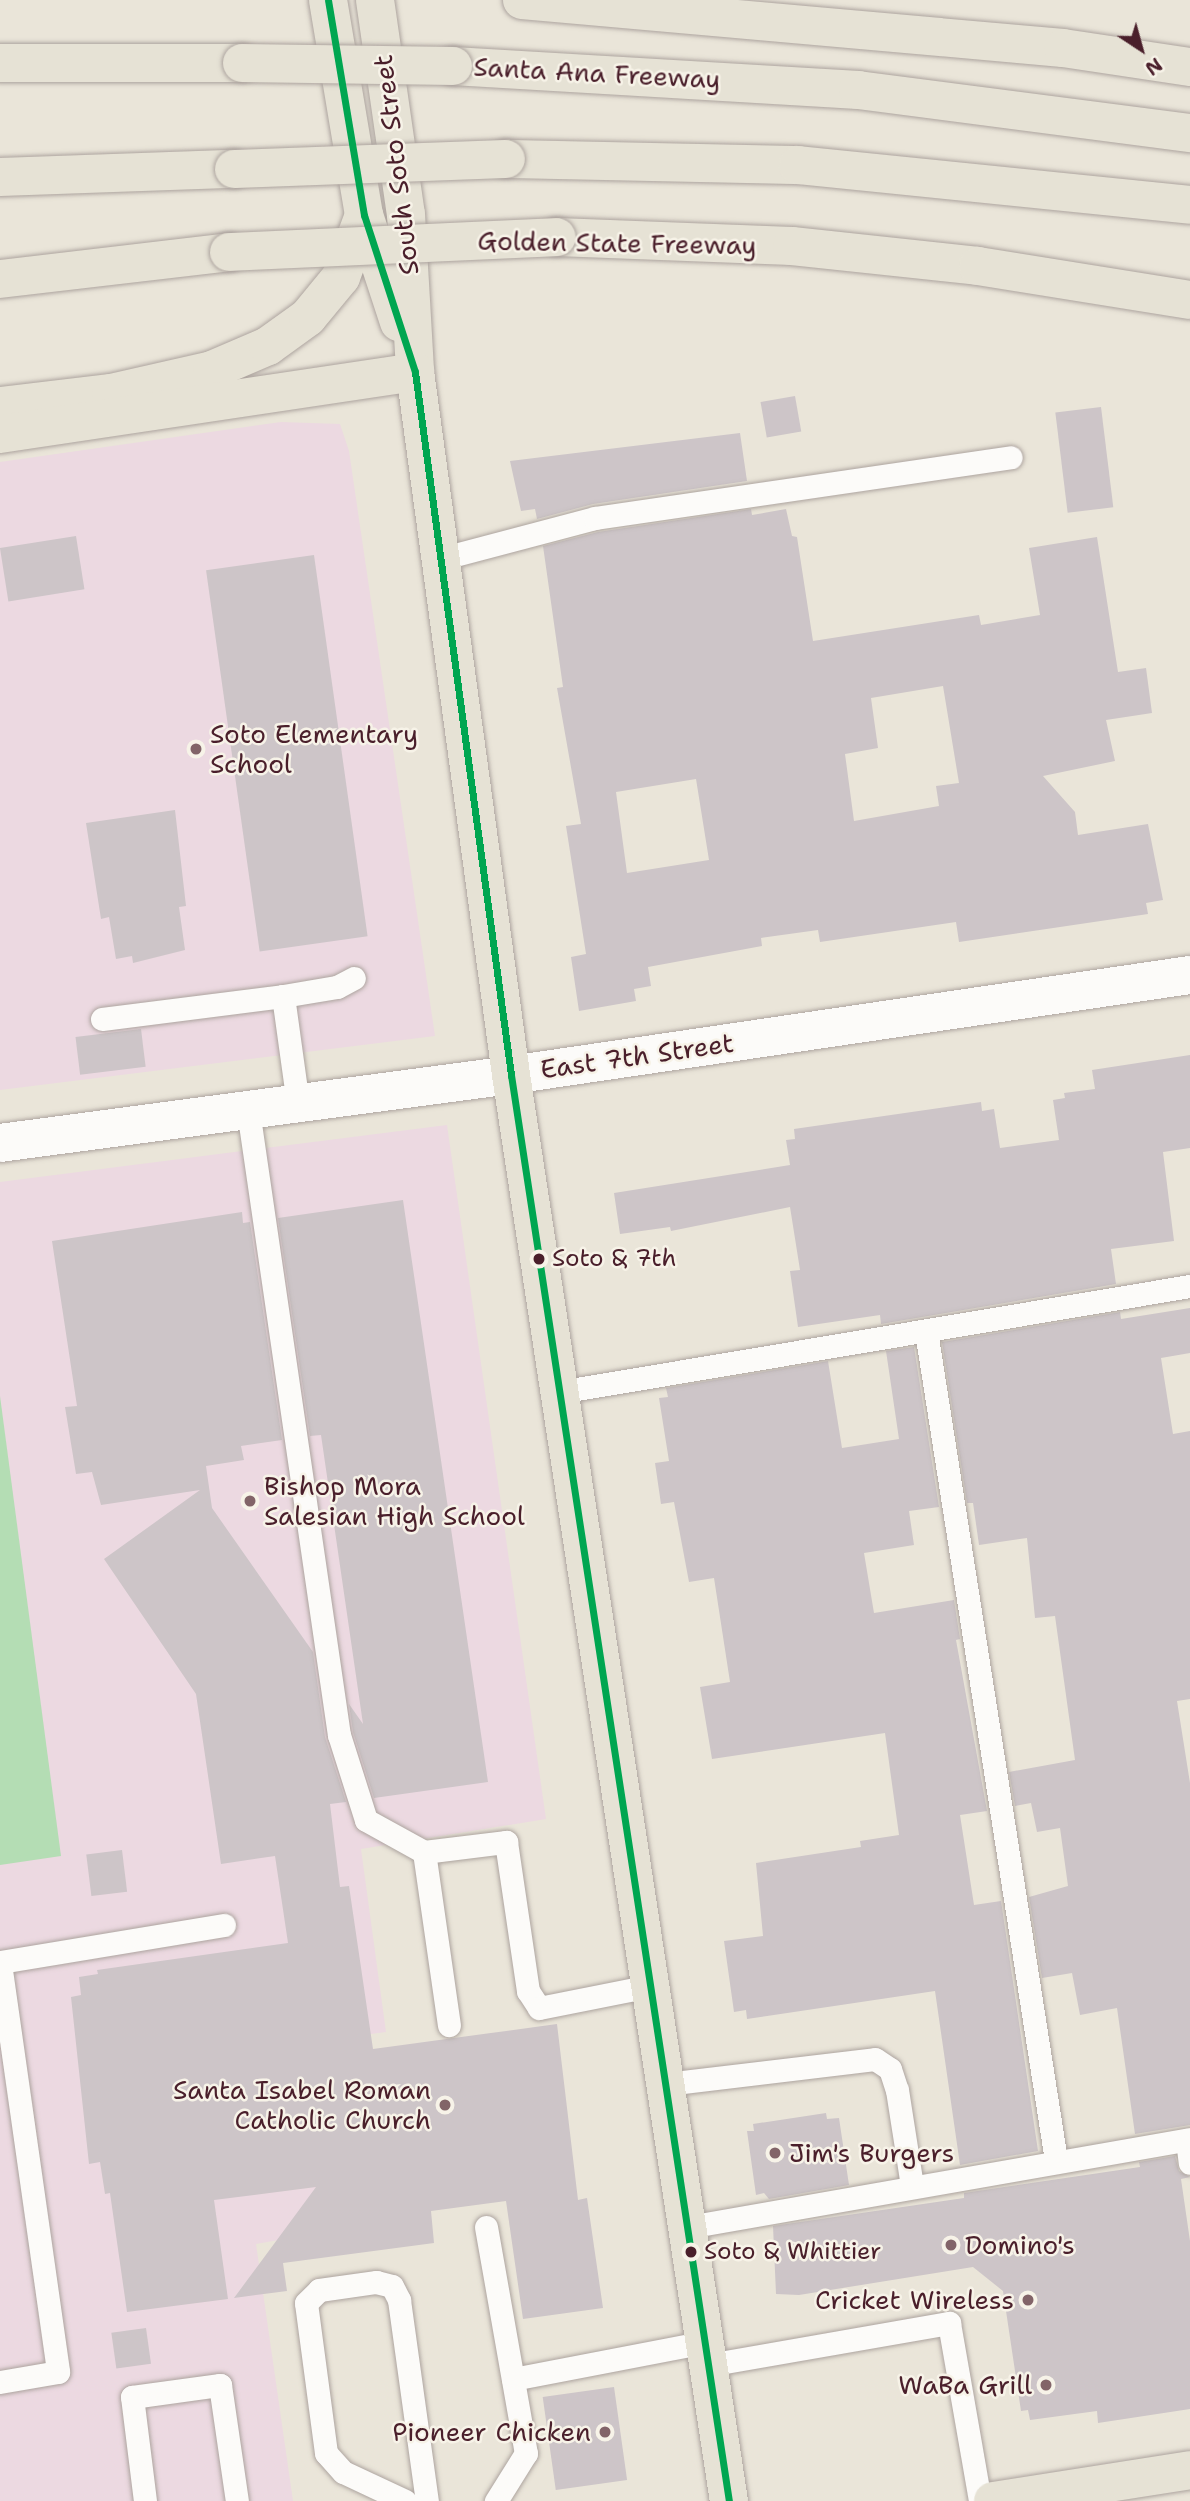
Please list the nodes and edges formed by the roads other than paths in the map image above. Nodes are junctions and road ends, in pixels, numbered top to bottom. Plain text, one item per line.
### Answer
1 (328, 0) edge
2 (375, 0) edge
3 (522, 0) edge
4 (0, 63) edge
5 (1190, 67) edge
6 (1190, 133) edge
7 (0, 168) edge
8 (234, 169) junction
9 (0, 177) edge
10 (1190, 205) edge
11 (364, 215) junction
12 (0, 279) edge
13 (1190, 300) edge
14 (415, 372) junction
15 (0, 406) edge
16 (0, 434) edge
17 (1011, 457) dead end
18 (440, 559) junction
19 (1190, 975) edge
20 (354, 978) dead end
21 (283, 996) junction
22 (102, 1019) dead end
23 (510, 1075) junction
24 (298, 1104) junction
25 (248, 1110) junction
26 (0, 1143) edge
27 (1190, 1286) edge
28 (926, 1331) junction
29 (559, 1392) junction
30 (424, 1852) junction
31 (224, 1926) dead end
32 (0, 1963) edge
33 (650, 1986) junction
34 (449, 2025) dead end
35 (666, 2084) junction
36 (1188, 2139) edge
37 (1056, 2160) junction
38 (1190, 2164) edge
39 (912, 2186) junction
40 (486, 2227) dead end
41 (688, 2227) junction
42 (707, 2354) junction
43 (513, 2379) junction
44 (0, 2382) edge
45 (1190, 2470) edge
46 (145, 2501) edge
47 (237, 2501) edge
48 (405, 2501) edge
49 (427, 2501) edge
50 (496, 2501) edge
51 (729, 2501) edge
52 (980, 2501) edge
53 (993, 2501) edge

1 - 11 main road, South Soto Street
2 - 14 main road, South Soto Street
3 - 5 main road
4 - 6 main road, Santa Ana Freeway, bridge
7 - 8 main road
8 - 9 main road
8 - 10 main road, bridge
11 - 14 main road, South Soto Street
11 - 15 main road
12 - 13 main road, Golden State Freeway, bridge
14 - 16 main road
14 - 18 main road, South Soto Street
17 - 18 lane
18 - 23 main road, South Soto Street
19 - 23 street, East 7th Street
20 - 21 lane
21 - 22 lane
21 - 24 lane
23 - 24 street, East 7th Street
23 - 29 main road, South Soto Street
24 - 25 street, East 7th Street
25 - 26 street, East 7th Street
25 - 30 lane
27 - 28 lane
28 - 29 lane
28 - 37 lane
29 - 33 main road, South Soto Street
30 - 33 lane
30 - 34 lane
31 - 32 lane
32 - 44 lane
33 - 35 main road, South Soto Street
35 - 39 lane
35 - 41 main road, South Soto Street
36 - 37 lane
36 - 38 lane
37 - 39 lane
39 - 41 lane
40 - 43 lane
41 - 42 main road, South Soto Street
42 - 43 lane
42 - 51 main road, South Soto Street
42 - 52 lane
43 - 50 lane
45 - 53 main road
46 - 47 lane
48 - 49 lane

